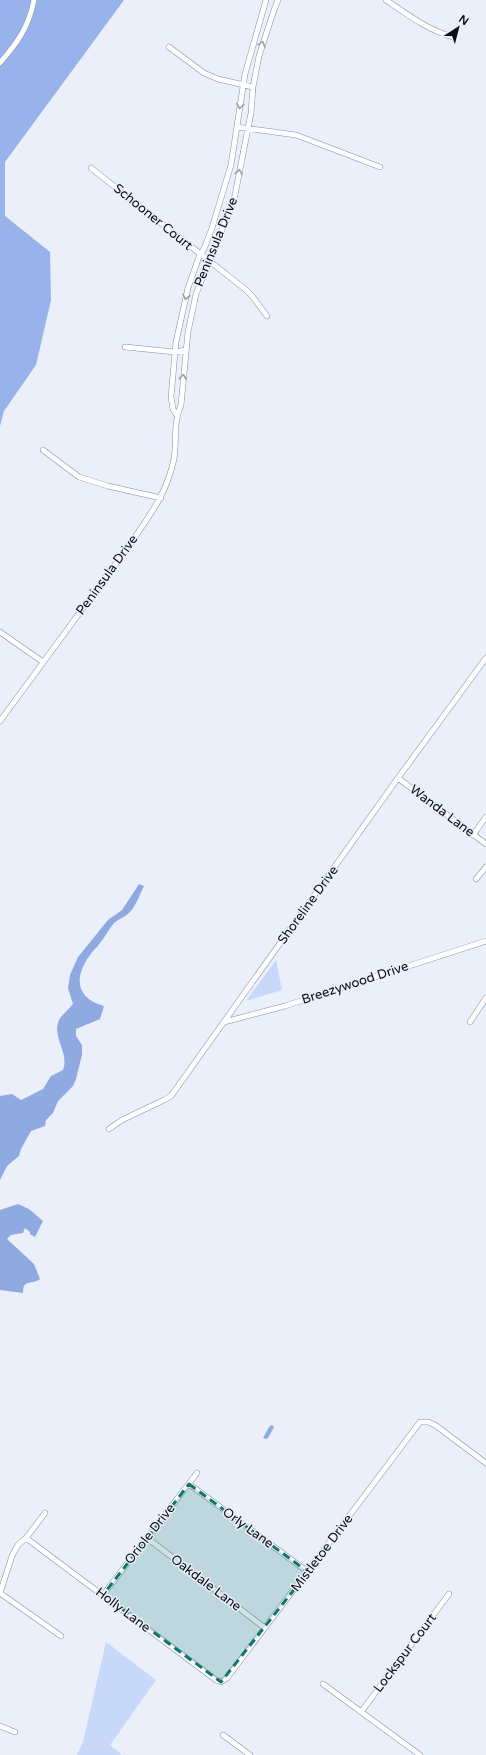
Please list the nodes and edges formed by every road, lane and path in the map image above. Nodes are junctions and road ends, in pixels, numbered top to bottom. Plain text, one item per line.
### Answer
1 (34, 0) edge
2 (266, 0) edge
3 (278, 0) edge
4 (386, 0) edge
5 (453, 37) dead end
6 (169, 47) dead end
7 (0, 63) edge
8 (242, 85) junction
9 (253, 87) junction
10 (237, 127) junction
11 (248, 129) junction
12 (380, 167) dead end
13 (91, 168) dead end
14 (200, 254) junction
15 (208, 261) junction
16 (266, 316) dead end
17 (125, 347) dead end
18 (186, 350) junction
19 (175, 352) junction
20 (176, 414) junction
21 (43, 450) dead end
22 (161, 498) junction
23 (0, 632) edge
24 (486, 658) edge
25 (43, 662) junction
26 (0, 721) edge
27 (398, 778) junction
28 (486, 817) edge
29 (473, 835) junction
30 (486, 844) edge
31 (486, 867) edge
32 (476, 879) dead end
33 (486, 941) edge
34 (486, 998) edge
35 (224, 1022) junction
36 (470, 1022) dead end
37 (109, 1129) dead end
38 (486, 1462) edge
39 (197, 1473) dead end
40 (189, 1484) junction
41 (45, 1513) dead end
42 (26, 1538) junction
43 (147, 1538) junction
44 (308, 1572) junction
45 (0, 1593) edge
46 (449, 1594) dead end
47 (103, 1595) junction
48 (265, 1628) junction
49 (61, 1636) dead end
50 (221, 1682) joint
51 (323, 1684) dead end
52 (361, 1712) junction
53 (0, 1726) edge
54 (15, 1732) dead end
55 (223, 1735) dead end
56 (250, 1755) edge
57 (420, 1755) edge

1 - 7 street
2 - 8 street, Peninsula Drive
9 -> 3 street, Peninsula Drive
4 - 5 street
6 - 8 street
8 - 9 street
8 -> 10 street, Peninsula Drive
9 - 11 street, Peninsula Drive
10 - 11 street
10 - 14 street, Peninsula Drive
11 - 12 street
15 -> 11 street, Peninsula Drive
13 - 14 street, Schooner Court
14 - 15 street, Schooner Court
14 -> 19 street, Peninsula Drive
15 - 16 street, Schooner Court
15 - 18 street, Peninsula Drive
17 - 19 street
18 - 19 street
20 -> 18 street, Peninsula Drive
19 - 20 street, Peninsula Drive
20 - 22 street, Peninsula Drive
21 - 22 street
22 - 25 street, Peninsula Drive
23 - 25 street
24 - 27 street, Shoreline Drive
25 - 26 street, Peninsula Drive
27 - 29 street, Wanda Lane
27 - 35 street, Shoreline Drive
28 - 29 street
29 - 30 street, Wanda Lane
31 - 32 street
33 - 35 street, Breezywood Drive
34 - 36 street
35 - 37 street, Shoreline Drive
38 - 44 street, Mistletoe Drive
39 - 40 street, Oriole Drive
40 - 43 street, Oriole Drive
40 - 44 street, Orly Lane
41 - 42 street
42 - 45 street
42 - 47 street, Holly Lane
43 - 47 street, Oriole Drive
43 - 48 street, Oakdale Lane
44 - 48 street, Mistletoe Drive
45 - 49 street
46 - 52 street, Lockspur Court
47 - 50 street, Holly Lane
48 - 50 street, Mistletoe Drive
51 - 52 street
52 - 57 street
53 - 54 street
55 - 56 street

